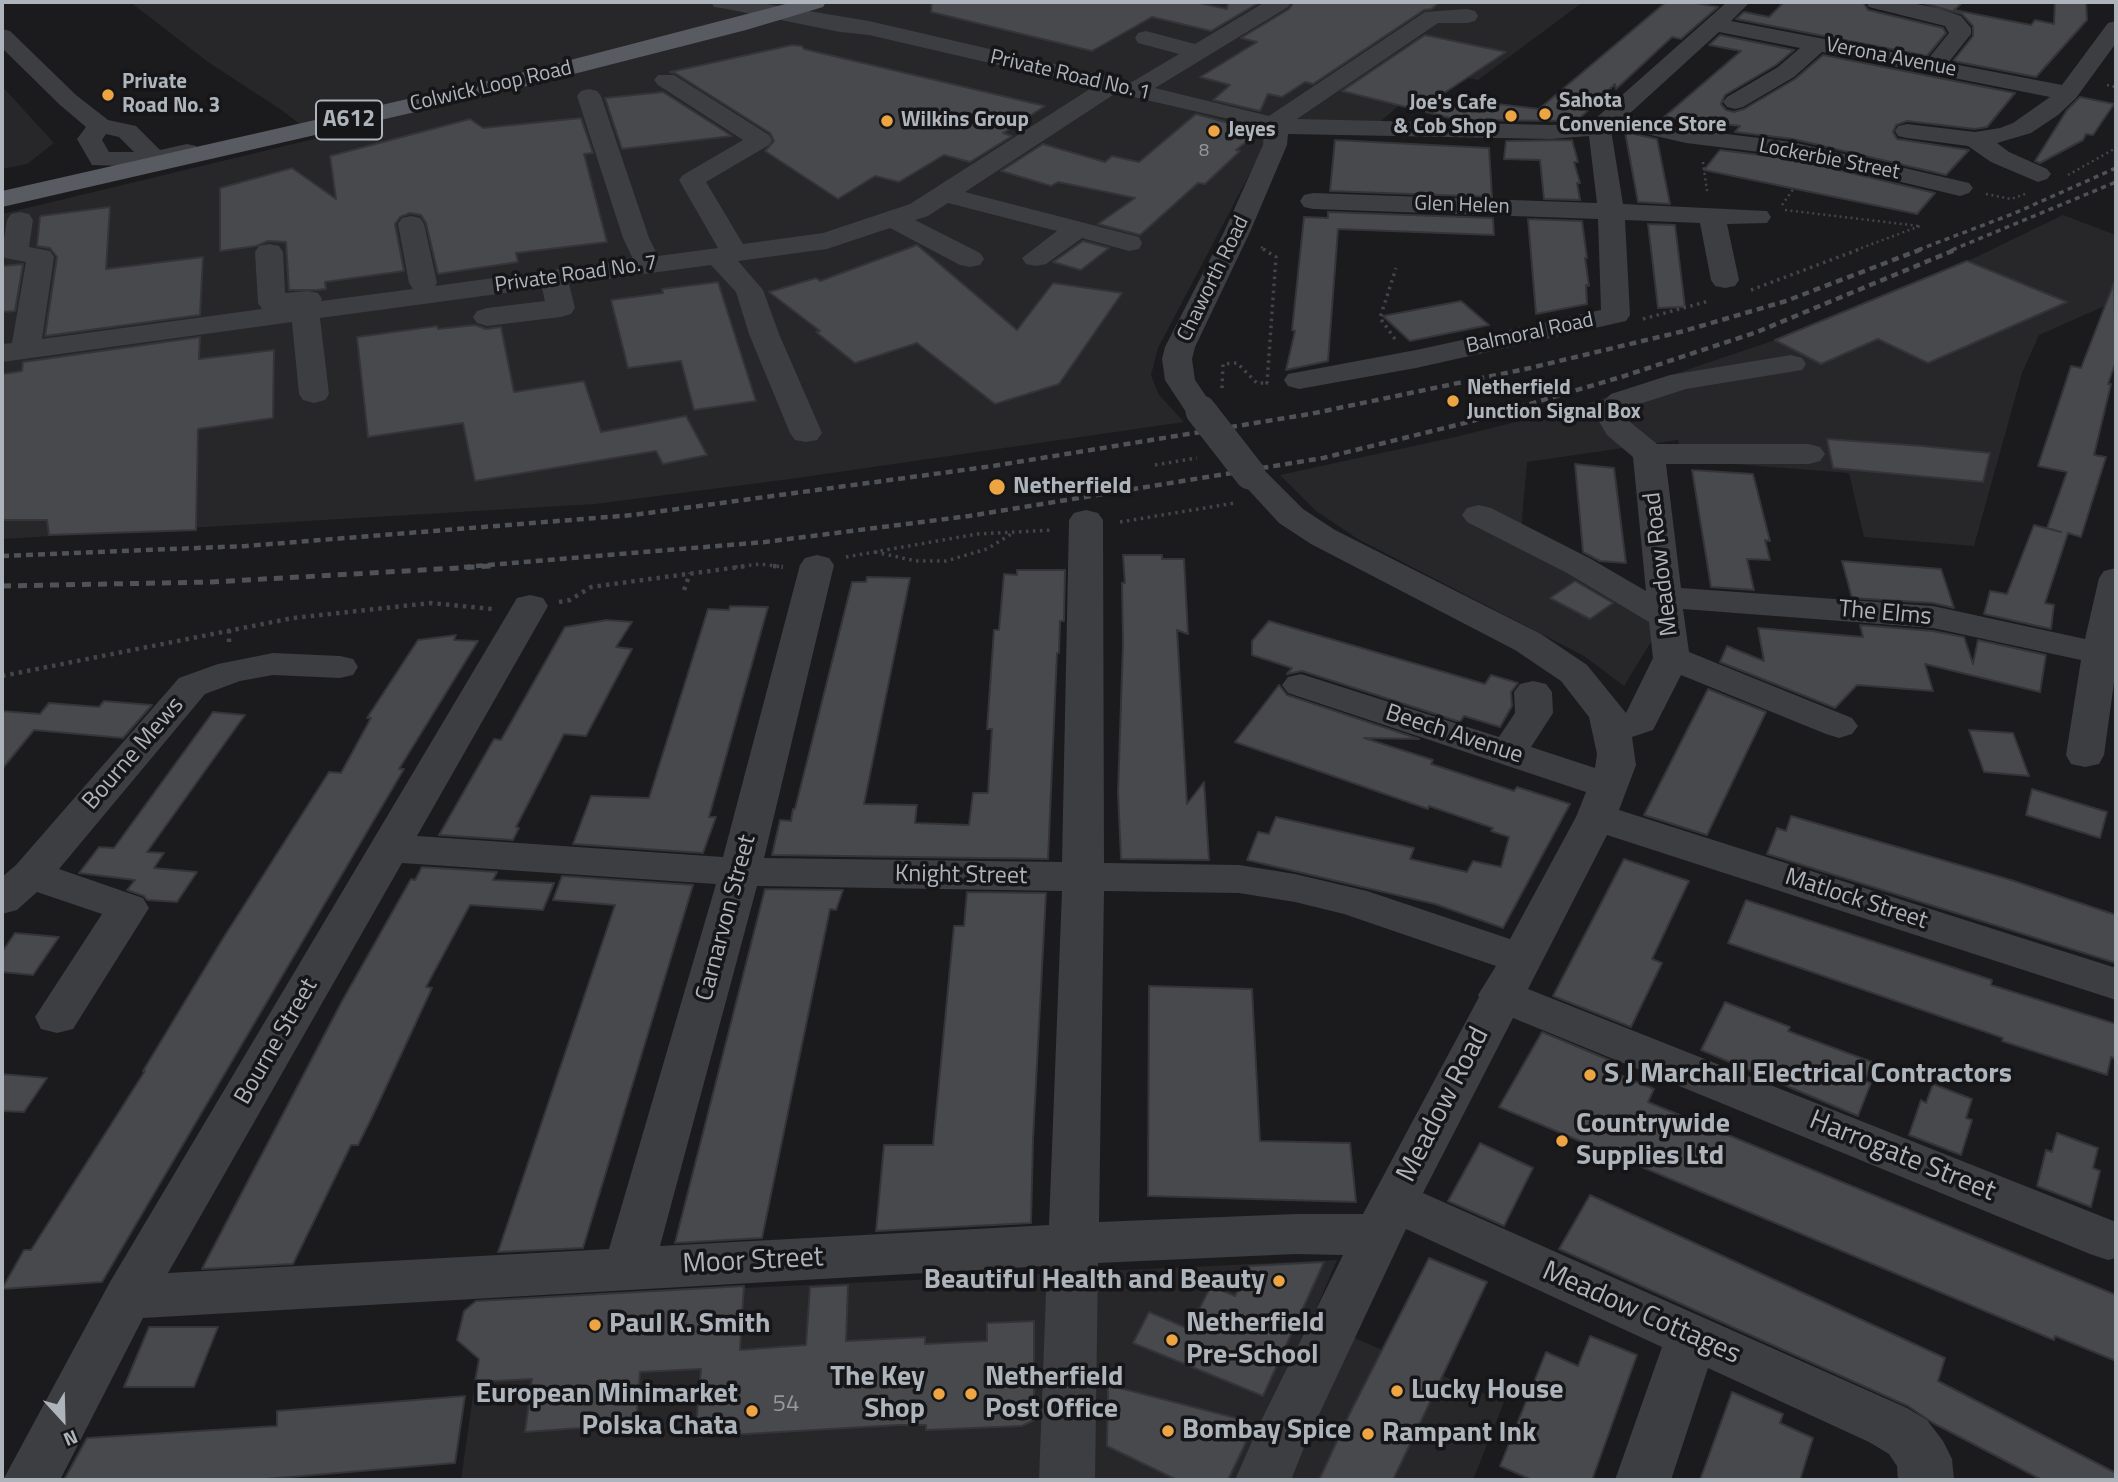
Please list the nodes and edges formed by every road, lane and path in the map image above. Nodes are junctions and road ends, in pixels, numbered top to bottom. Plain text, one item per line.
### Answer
1 (722, 2) edge
2 (1280, 2) edge
3 (1739, 2) edge
4 (1877, 2) edge
5 (782, 5) edge
6 (1467, 16) dead end
7 (1713, 24) junction
8 (2116, 28) edge
9 (971, 29) dead end
10 (1146, 38) dead end
11 (4, 40) edge
12 (1817, 45) junction
13 (941, 46) junction
14 (1198, 52) junction
15 (1006, 61) junction
16 (1934, 66) junction
17 (977, 77) dead end
18 (666, 80) dead end
19 (1122, 89) junction
20 (479, 90) joint
21 (2068, 93) junction
22 (589, 96) dead end
23 (1735, 102) dead end
24 (1603, 123) junction
25 (100, 126) junction
26 (1271, 126) junction
27 (1907, 131) dead end
28 (1975, 139) junction
29 (1721, 141) junction
30 (149, 159) junction
31 (101, 160) junction
32 (2038, 174) dead end
33 (2, 184) edge
34 (1794, 188) dead end
35 (1960, 188) dead end
36 (944, 194) junction
37 (1312, 201) dead end
38 (11, 209) edge
39 (1722, 210) junction
40 (1611, 212) junction
41 (1758, 217) dead end
42 (894, 219) junction
43 (1088, 222) junction
44 (411, 224) dead end
45 (1129, 243) dead end
46 (269, 252) dead end
47 (727, 255) junction
48 (1276, 257) dead end
49 (1035, 258) dead end
50 (970, 259) dead end
51 (646, 260) junction
52 (1396, 268) dead end
53 (554, 278) junction
54 (427, 289) junction
55 (1729, 290) junction
56 (1616, 315) junction
57 (487, 317) dead end
58 (306, 324) junction
59 (219, 350) dead end
60 (14, 351) edge
61 (1416, 359) junction
62 (1791, 364) dead end
63 (1299, 380) joint
64 (1267, 383) junction
65 (314, 394) dead end
66 (1222, 399) dead end
67 (806, 433) dead end
68 (1649, 454) junction
69 (1809, 454) dead end
70 (1209, 456) dead end
71 (1155, 465) dead end
72 (1221, 505) dead end
73 (1479, 515) dead end
74 (1104, 521) joint
75 (1013, 533) dead end
76 (872, 551) dead end
77 (817, 565) dead end
78 (690, 573) dead end
79 (2116, 578) edge
80 (684, 590) dead end
81 (530, 606) dead end
82 (1667, 607) junction
83 (229, 630) dead end
84 (229, 640) dead end
85 (2100, 653) junction
86 (1671, 658) junction
87 (340, 667) dead end
88 (1301, 685) dead end
89 (1533, 692) dead end
90 (1610, 723) junction
91 (1839, 726) dead end
92 (1508, 753) junction
93 (2085, 755) dead end
94 (1602, 802) junction
95 (390, 848) junction
96 (740, 872) junction
97 (1083, 878) junction
98 (16, 887) edge
99 (1510, 976) junction
100 (2116, 984) edge
101 (57, 1017) dead end
102 (1386, 1219) junction
103 (2108, 1240) dead end
104 (1074, 1244) junction
105 (628, 1269) junction
106 (128, 1297) junction
107 (1692, 1337) junction
108 (31, 1480) edge
109 (1066, 1480) edge
110 (1263, 1480) edge
111 (1643, 1480) edge
112 (1926, 1480) edge

1 - 5 street, Private Road No. 1
2 - 14 street, Private Road No. 7
3 - 7 street
4 - 16 street
5 - 13 street, Private Road No. 1
5 - 20 main road, Colwick Loop Road
5 - 30 main road, Colwick Loop Road / A612
6 - 26 street
7 - 12 street, Verona Avenue
7 - 24 street
8 - 21 street
9 - 13 street
10 - 14 street
11 - 25 street
12 - 16 street, Verona Avenue
12 - 23 street
13 - 15 street, Private Road No. 1
14 - 19 street, Private Road No. 7
15 - 17 street
15 - 19 street, Private Road No. 1
16 - 21 street, Verona Avenue
18 - 47 street
19 - 26 street, Private Road No. 1
19 - 36 street, Private Road No. 7
20 - 30 street
21 - 28 street
22 - 51 street
24 - 26 street
24 - 29 street, Lockerbie Street
24 - 40 street, Balmoral Road
25 - 30 street
25 - 31 street
26 - 90 street, Chaworth Road, bridge
27 - 28 street
28 - 32 street
29 - 35 street, Lockerbie Street
29 - 39 path
30 - 31 street
30 - 38 main road, Colwick Loop Road / A612
31 - 33 main road
34 - 55 path
36 - 42 street, Private Road No. 7
36 - 43 street
37 - 40 street, Glen Helen
38 - 60 street
39 - 40 street, Glen Helen
39 - 41 street, Glen Helen
39 - 55 street
40 - 56 street, Balmoral Road
42 - 47 street, Private Road No. 7
42 - 50 street
43 - 45 street
43 - 49 street
44 - 54 street
46 - 54 street
47 - 51 street, Private Road No. 7
47 - 67 street
48 - 64 path
51 - 53 street, Private Road No. 7
51 - 54 street
52 - 61 path
53 - 54 street, Private Road No. 7
53 - 57 street
54 - 58 street
55 - 56 path
56 - 61 street, Balmoral Road
58 - 59 street
58 - 60 street
58 - 65 street
61 - 63 street, Balmoral Road
62 - 68 street
63 - 64 path
64 - 66 path
68 - 69 street
68 - 82 street, Meadow Road
70 - 71 path
72 - 74 path
73 - 82 street
74 - 97 street
75 - 76 path
77 - 96 street, Carnarvon Street
78 - 80 path
79 - 85 street
81 - 95 street, Bourne Street
82 - 85 street, The Elms
82 - 86 street, Meadow Road
83 - 84 path
85 - 93 street
86 - 90 street, Meadow Road
86 - 91 street
87 - 98 street, Bourne Mews
88 - 92 street, Beech Avenue
89 - 92 street
90 - 94 street, Meadow Road
92 - 94 street, Beech Avenue
94 - 99 street, Meadow Road
94 - 100 street, Matlock Street
95 - 96 street, Knight Street
95 - 106 street, Bourne Street
96 - 97 street, Knight Street
96 - 105 street, Carnarvon Street
97 - 99 street, Knight Street
97 - 104 street
98 - 101 street
99 - 102 street, Meadow Road
99 - 103 street, Harrogate Street
102 - 104 street, Moor Street
102 - 107 street, Meadow Cottages
102 - 110 street, Meadow Road
104 - 105 street, Moor Street
104 - 109 street
105 - 106 street, Moor Street
106 - 108 street, Bourne Street
107 - 111 street
107 - 112 street, Meadow Cottages

